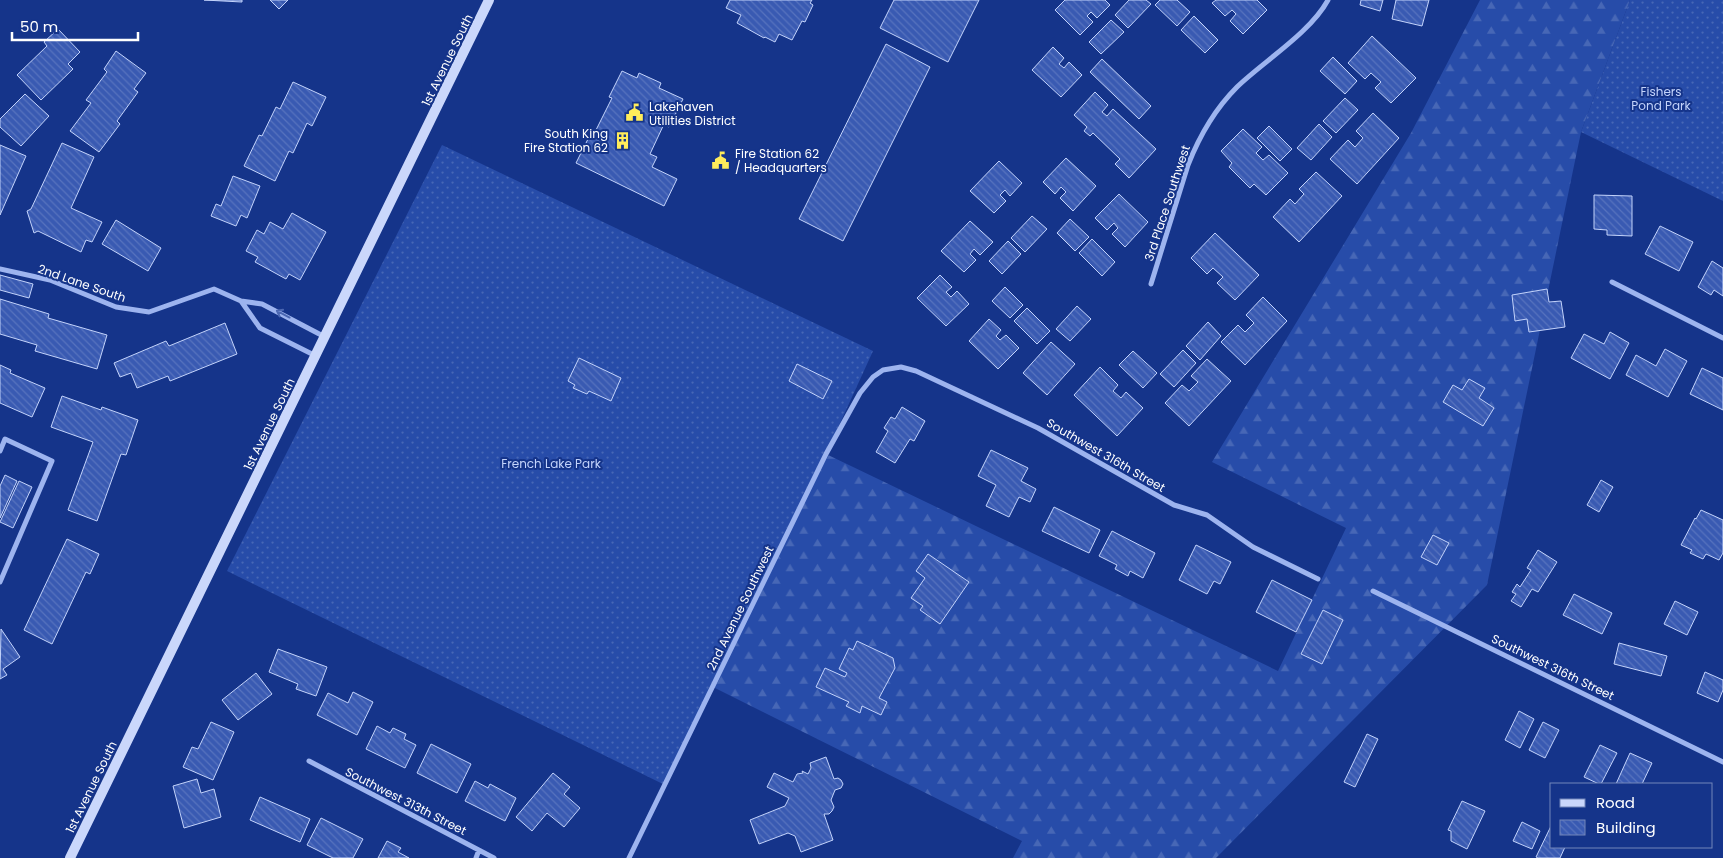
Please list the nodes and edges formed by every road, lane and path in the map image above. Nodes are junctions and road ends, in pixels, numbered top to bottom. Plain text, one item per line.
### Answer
1 (489, 0) edge
2 (1328, 0) edge
3 (0, 269) edge
4 (1612, 282) dead end
5 (1151, 284) dead end
6 (241, 301) junction
7 (326, 337) junction
8 (1723, 338) edge
9 (316, 356) junction
10 (878, 372) joint
11 (0, 451) edge
12 (1318, 579) dead end
13 (0, 582) edge
14 (1373, 591) dead end
15 (308, 761) dead end
16 (1723, 762) edge
17 (479, 850) junction
18 (70, 858) edge
19 (476, 858) edge
20 (494, 858) edge
21 (629, 858) edge

1 - 7 main road, 1st Avenue South
2 - 5 street, 3rd Place Southwest
3 - 6 street, 2nd Lane South
4 - 8 street
7 -> 6 street
6 - 9 street
7 - 9 main road, 1st Avenue South
9 - 18 main road, 1st Avenue South
10 - 12 street, Southwest 316th Street
10 - 21 street, 2nd Avenue Southwest
11 - 13 street
14 - 16 street, Southwest 316th Street
15 - 17 street, Southwest 313th Street
17 - 19 street
17 - 20 street, Southwest 313th Street

